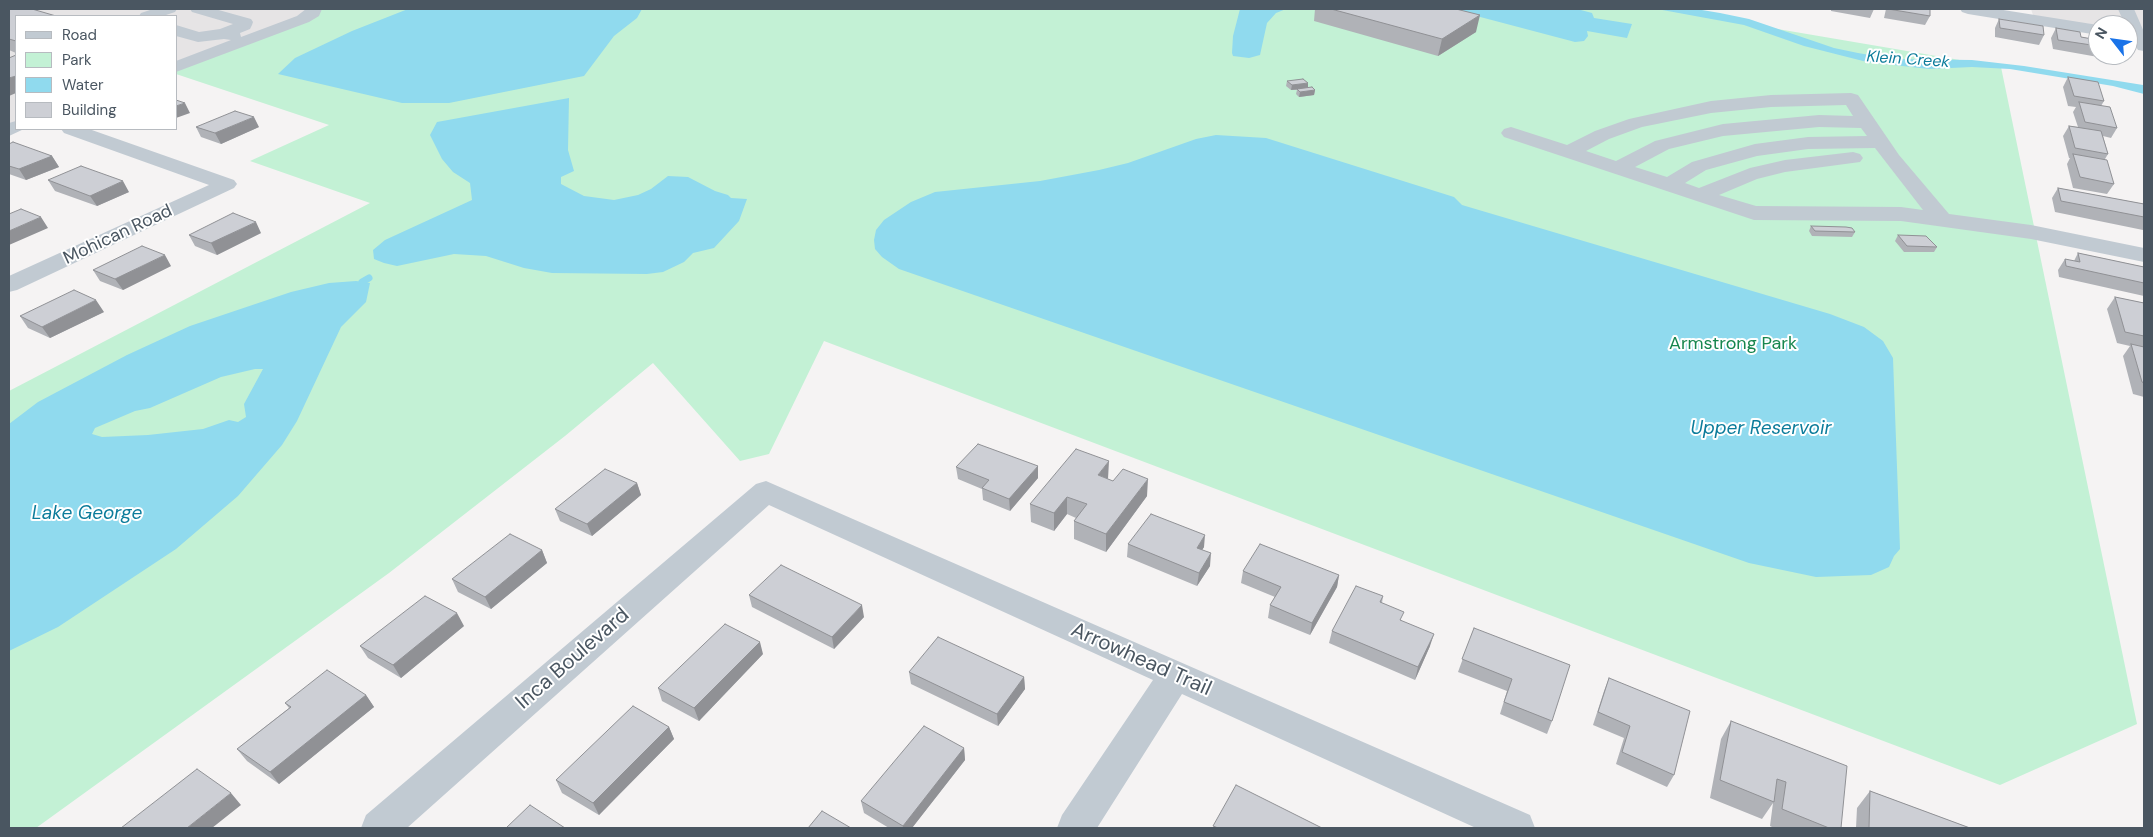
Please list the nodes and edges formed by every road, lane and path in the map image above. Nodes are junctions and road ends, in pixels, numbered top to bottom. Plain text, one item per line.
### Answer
1 (169, 9) edge
2 (198, 9) edge
3 (314, 9) edge
4 (1968, 9) edge
5 (150, 15) edge
6 (2088, 28) edge
7 (178, 31) edge
8 (224, 34) junction
9 (246, 40) junction
10 (178, 66) edge
11 (1867, 122) junction
12 (74, 130) edge
13 (1512, 133) dead end
14 (1882, 142) junction
15 (1568, 152) junction
16 (1892, 159) junction
17 (1617, 168) junction
18 (1670, 185) junction
19 (1700, 195) junction
20 (1942, 220) junction
21 (2144, 255) edge
22 (9, 285) edge
23 (766, 491) joint
24 (1174, 675) junction
25 (380, 828) edge
26 (1076, 828) edge
27 (1516, 828) edge

1 - 5 street
2 - 8 street
3 - 9 street
4 - 6 street
7 - 8 street
8 - 9 street
9 - 10 street
11 - 14 street
11 - 15 street
11 - 17 street
12 - 22 street, Mohican Road
13 - 15 street
14 - 16 street
14 - 18 street
15 - 17 street
16 - 19 street
16 - 20 street
17 - 18 street
18 - 19 street
19 - 20 street
20 - 21 street
23 - 24 street, Arrowhead Trail
23 - 25 street, Inca Boulevard
24 - 26 street
24 - 27 street, Arrowhead Trail

